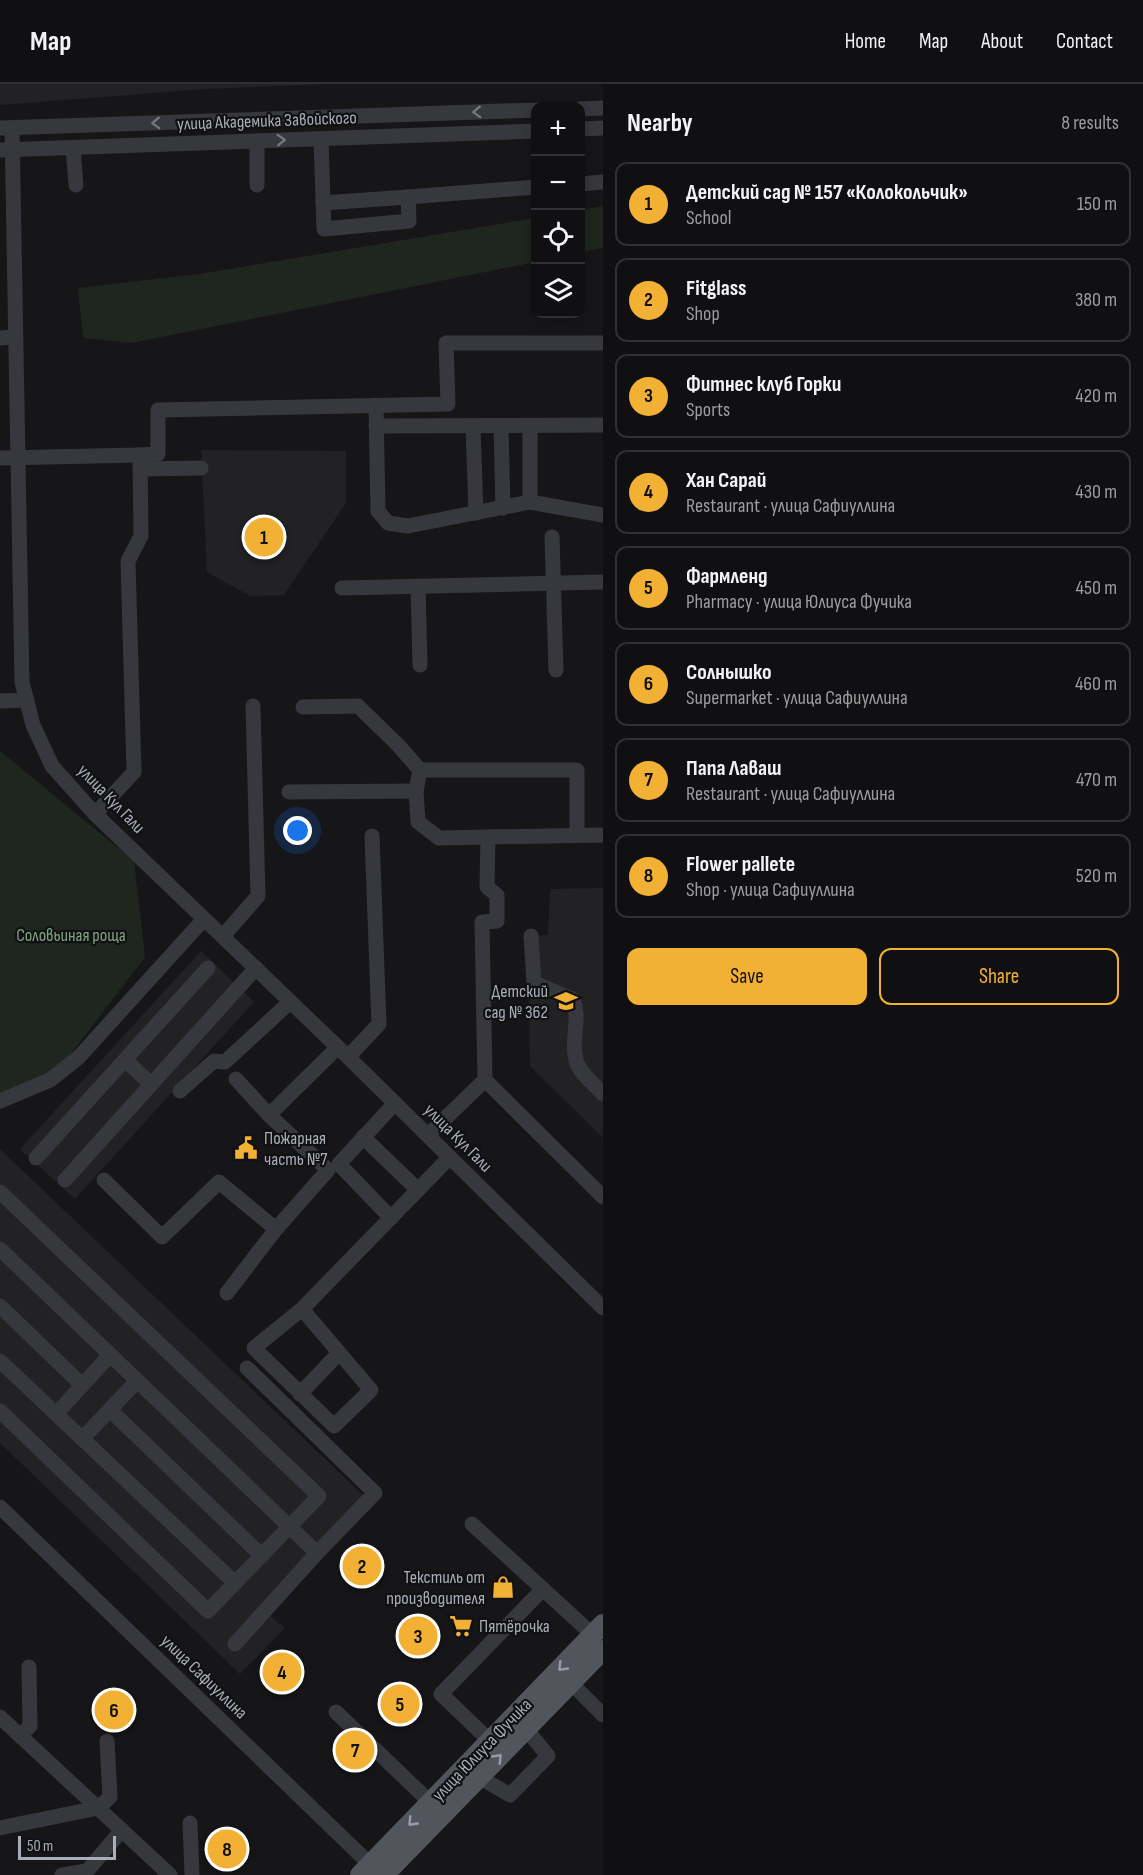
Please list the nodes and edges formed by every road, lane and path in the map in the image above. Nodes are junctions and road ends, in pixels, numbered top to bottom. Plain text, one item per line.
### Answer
1 (603, 108) edge
2 (585, 109) edge
3 (531, 110) edge
4 (6, 128) edge
5 (603, 128) edge
6 (585, 129) edge
7 (531, 130) edge
8 (321, 139) junction
9 (257, 141) junction
10 (73, 148) junction
11 (6, 150) edge
12 (603, 182) edge
13 (585, 184) edge
14 (76, 185) dead end
15 (257, 185) dead end
16 (531, 187) edge
17 (408, 197) junction
18 (323, 203) junction
19 (16, 337) junction
20 (0, 338) edge
21 (603, 343) edge
22 (376, 405) junction
23 (603, 425) edge
24 (376, 426) junction
25 (473, 426) junction
26 (501, 426) junction
27 (530, 426) junction
28 (0, 458) edge
29 (18, 458) junction
30 (141, 462) junction
31 (201, 468) dead end
32 (530, 502) junction
33 (503, 508) junction
34 (476, 513) junction
35 (603, 515) edge
36 (552, 537) dead end
37 (603, 582) edge
38 (555, 584) junction
39 (418, 586) junction
40 (342, 588) dead end
41 (420, 665) dead end
42 (556, 670) dead end
43 (27, 700) junction
44 (0, 701) edge
45 (253, 706) dead end
46 (303, 707) dead end
47 (420, 770) junction
48 (416, 791) junction
49 (289, 792) dead end
50 (94, 814) junction
51 (603, 835) edge
52 (372, 836) dead end
53 (577, 836) junction
54 (488, 837) junction
55 (204, 919) junction
56 (223, 936) junction
57 (531, 936) dead end
58 (208, 968) dead end
59 (256, 968) junction
60 (290, 1002) junction
61 (343, 1052) junction
62 (124, 1060) junction
63 (236, 1079) dead end
64 (485, 1080) junction
65 (151, 1084) junction
66 (180, 1091) dead end
67 (603, 1094) edge
68 (0, 1101) edge
69 (395, 1103) junction
70 (269, 1115) junction
71 (428, 1136) junction
72 (363, 1137) junction
73 (450, 1157) junction
74 (36, 1158) dead end
75 (104, 1179) dead end
76 (65, 1180) dead end
77 (418, 1190) junction
78 (0, 1192) edge
79 (603, 1197) edge
80 (391, 1218) junction
81 (276, 1229) junction
82 (0, 1249) edge
83 (227, 1293) dead end
84 (0, 1306) edge
85 (603, 1308) edge
86 (302, 1309) junction
87 (339, 1353) junction
88 (110, 1355) junction
89 (0, 1361) edge
90 (247, 1368) dead end
91 (137, 1381) junction
92 (82, 1385) junction
93 (300, 1394) junction
94 (110, 1410) junction
95 (0, 1411) edge
96 (56, 1414) junction
97 (82, 1439) junction
98 (1, 1511) edge
99 (472, 1524) dead end
100 (289, 1527) junction
101 (317, 1553) junction
102 (262, 1556) junction
103 (236, 1583) junction
104 (543, 1589) junction
105 (600, 1636) edge
106 (235, 1644) dead end
107 (29, 1667) dead end
108 (571, 1683) junction
109 (336, 1712) dead end
110 (603, 1716) edge
111 (0, 1717) edge
112 (526, 1729) junction
113 (20, 1736) junction
114 (107, 1741) dead end
115 (490, 1741) junction
116 (479, 1777) junction
117 (431, 1803) junction
118 (98, 1808) junction
119 (190, 1823) dead end
120 (0, 1828) edge
121 (122, 1830) junction
122 (374, 1872) edge
123 (62, 1875) edge
124 (170, 1875) edge
125 (192, 1875) edge

1 - 2 street
3 -> 4 street, улица Академика Завойского
4 - 11 street, улица Кул Гали
5 - 6 street
7 - 8 street, улица Академика Завойского
9 -> 8 street, улица Академика Завойского
8 - 18 street
9 - 10 street, улица Академика Завойского
9 - 15 street
10 - 11 street, улица Академика Завойского
10 - 14 street
11 - 19 street, улица Кул Гали
12 - 13 street
16 - 17 street
17 - 18 street
17 - 18 street
19 - 20 street
19 - 29 street, улица Кул Гали
21 - 22 street
22 - 24 street
22 - 30 street
23 - 27 street
24 - 25 street
24 - 34 street
25 - 26 street
25 - 34 street
26 - 27 street
26 - 33 street
27 - 32 street
28 - 29 street
29 - 30 street
29 - 43 street, улица Кул Гали
30 - 31 street
30 - 50 street
32 - 33 street
32 - 35 street
33 - 34 street
36 - 38 street
37 - 38 street
38 - 39 street
38 - 42 street
39 - 40 street
39 - 41 street
43 - 44 street
43 - 50 street, улица Кул Гали
45 - 56 street
46 - 47 street
47 - 48 street
47 - 53 street
48 - 49 street
48 - 54 street
50 - 55 street, улица Кул Гали
51 - 53 street
52 - 61 street
53 - 54 street
54 - 64 street
55 - 56 street, улица Кул Гали
55 - 68 street
56 - 59 street, улица Кул Гали
57 - 67 street
58 - 62 street
59 - 60 street, улица Кул Гали
59 - 65 street
60 - 61 street, улица Кул Гали
60 - 66 street
61 - 69 street, улица Кул Гали
61 - 70 street
62 - 65 street
62 - 74 street
63 - 70 street
64 - 71 street
64 - 79 street
65 - 76 street
69 - 71 street, улица Кул Гали
69 - 72 street
70 - 81 street
71 - 73 street, улица Кул Гали
72 - 77 street
72 - 80 street
73 - 77 street
73 - 85 street, улица Кул Гали
75 - 81 street
77 - 80 street
78 - 100 street
80 - 86 street
81 - 83 street
82 - 88 street
84 - 92 street
86 - 87 street
86 - 93 street
87 - 93 street
87 - 93 street
88 - 91 street
88 - 92 street
89 - 96 street
90 - 101 street
91 - 94 street
91 - 100 street
92 - 96 street
94 - 97 street
94 - 102 street
95 - 103 street
96 - 97 street
97 - 103 street
98 - 122 street, улица Сафиуллина
99 - 104 street
100 - 101 street
100 - 102 street
101 - 106 street
102 - 103 street
104 - 105 street
104 - 115 street
105 - 108 main road, улица Юлиуса Фучика
105 -> 115 main road, улица Юлиуса Фучика
107 - 113 street
108 - 110 street
108 - 112 main road, улица Юлиуса Фучика
109 - 117 street
111 - 113 street
116 -> 112 main road, улица Юлиуса Фучика
112 - 116 street
113 - 118 street
114 - 118 street
115 - 117 main road, улица Юлиуса Фучика
116 - 122 main road, улица Юлиуса Фучика
117 -> 122 main road, улица Юлиуса Фучика
118 - 120 street
118 - 121 street
119 - 125 street
121 - 123 street
121 - 124 street

